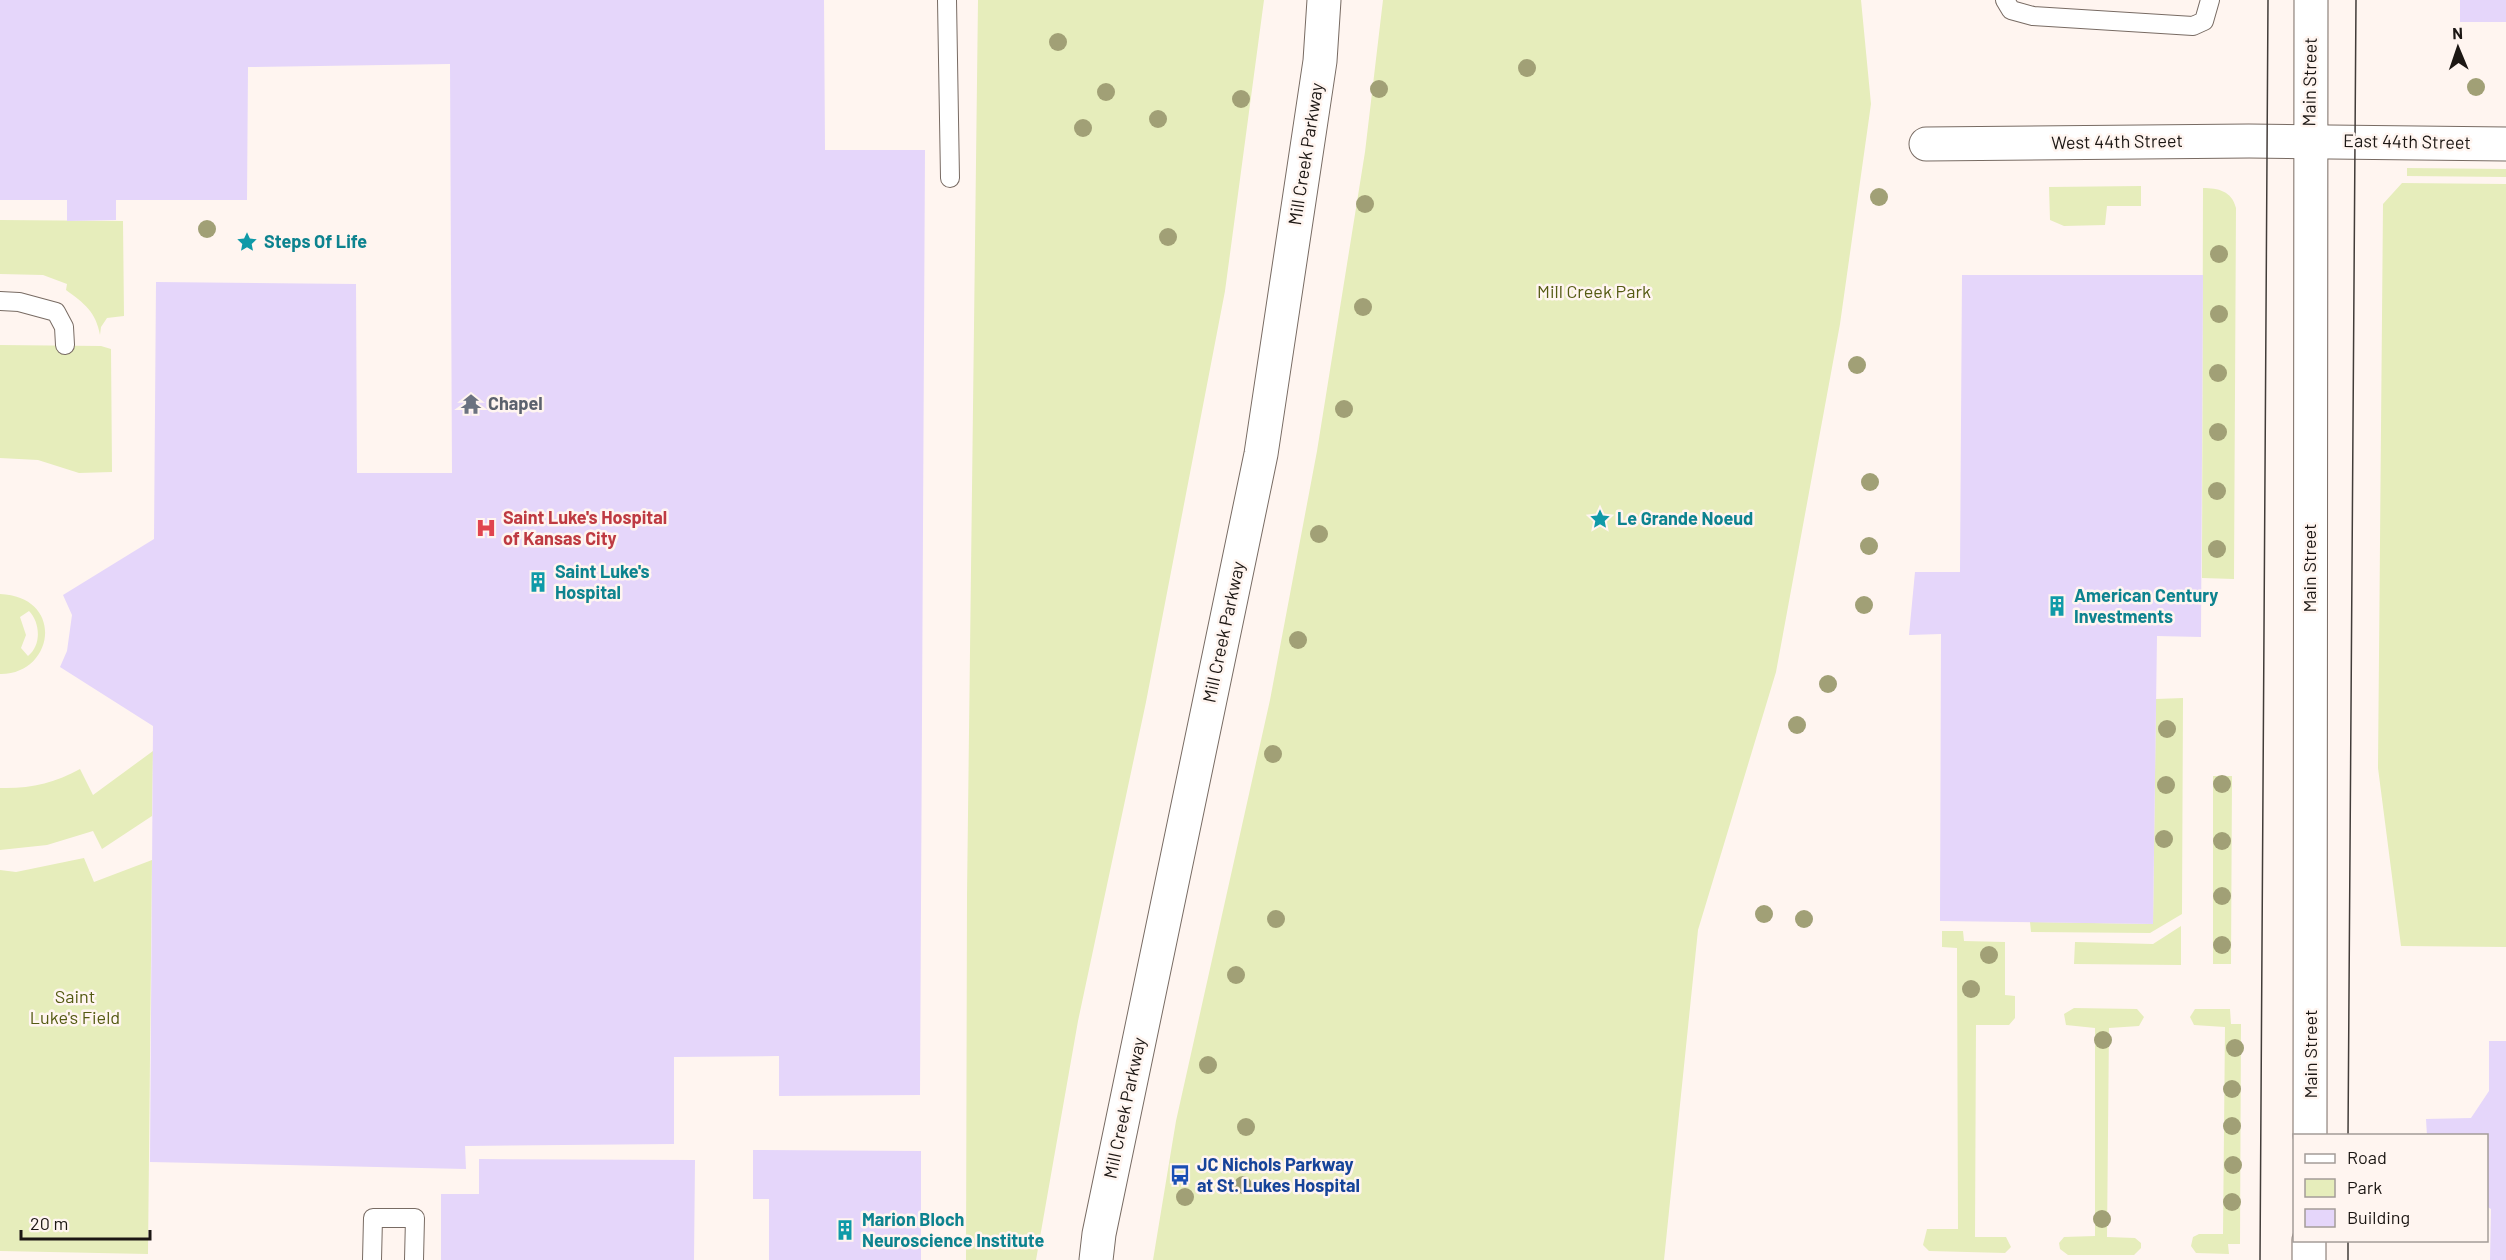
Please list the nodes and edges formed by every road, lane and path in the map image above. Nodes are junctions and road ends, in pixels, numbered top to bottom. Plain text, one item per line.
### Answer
1 (947, 0) edge
2 (1324, 0) edge
3 (2005, 0) edge
4 (2210, 0) edge
5 (2311, 0) edge
6 (2309, 141) junction
7 (1926, 144) dead end
8 (2506, 144) edge
9 (950, 178) dead end
10 (0, 301) edge
11 (65, 345) dead end
12 (2310, 1134) edge
13 (2309, 1242) edge
14 (372, 1260) edge
15 (414, 1260) edge
16 (1096, 1260) edge
17 (2309, 1260) edge

1 - 9 lane
2 - 16 main road, Mill Creek Parkway
3 - 4 lane
5 - 6 main road, Main Street
6 - 7 main road, West 44th Street
6 - 8 main road, East 44th Street
6 - 12 main road, Main Street
10 - 11 lane
13 - 17 main road
14 - 15 lane

